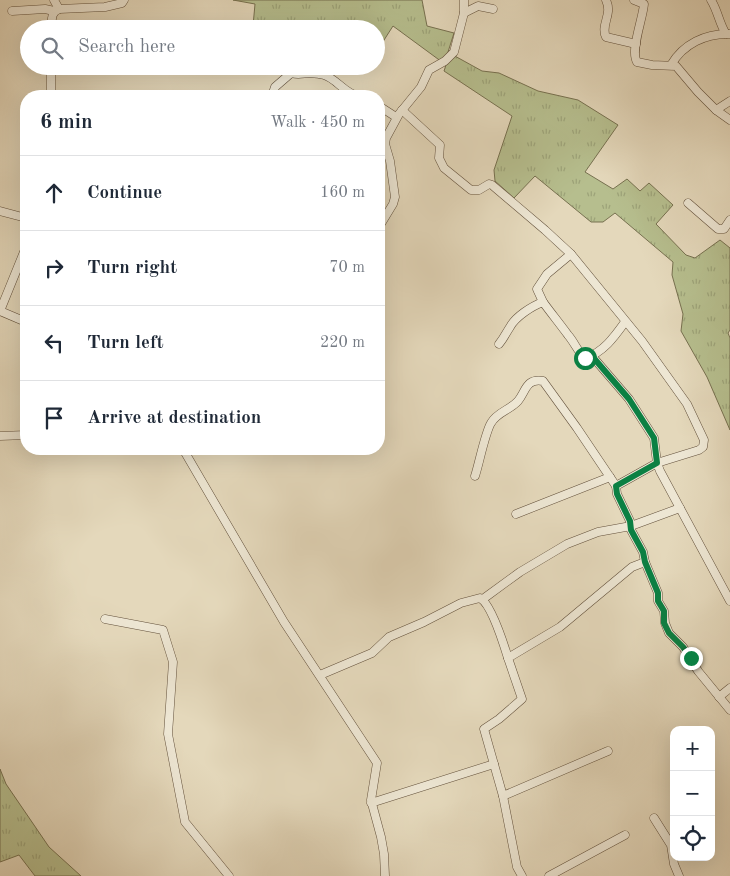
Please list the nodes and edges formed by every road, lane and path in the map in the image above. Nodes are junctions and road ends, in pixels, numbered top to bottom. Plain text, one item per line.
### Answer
1 (54, 0) edge
2 (124, 0) edge
3 (464, 0) edge
4 (606, 0) edge
5 (634, 0) edge
6 (710, 0) edge
7 (645, 2) edge
8 (493, 9) dead end
9 (12, 10) dead end
10 (57, 10) junction
11 (464, 13) junction
12 (52, 20) edge
13 (728, 34) edge
14 (636, 44) junction
15 (671, 65) junction
16 (51, 75) edge
17 (289, 75) edge
18 (324, 75) edge
19 (342, 88) joint
20 (51, 90) edge
21 (274, 90) edge
22 (346, 90) edge
23 (730, 100) edge
24 (385, 110) edge
25 (402, 110) junction
26 (716, 110) junction
27 (396, 117) junction
28 (730, 120) edge
29 (385, 144) edge
30 (385, 144) edge
31 (688, 203) dead end
32 (0, 211) edge
33 (20, 216) edge
34 (385, 217) edge
35 (730, 220) edge
36 (571, 254) junction
37 (20, 262) edge
38 (543, 302) junction
39 (0, 311) edge
40 (20, 319) edge
41 (625, 322) junction
42 (499, 344) dead end
43 (592, 356) junction
44 (20, 435) edge
45 (0, 436) edge
46 (187, 455) edge
47 (657, 463) junction
48 (475, 476) dead end
49 (610, 477) junction
50 (616, 486) junction
51 (680, 508) junction
52 (516, 514) dead end
53 (631, 526) junction
54 (645, 562) junction
55 (483, 599) junction
56 (730, 601) edge
57 (105, 619) dead end
58 (508, 658) junction
59 (320, 675) junction
60 (730, 688) edge
61 (719, 697) junction
62 (730, 710) edge
63 (608, 751) dead end
64 (494, 764) junction
65 (502, 796) junction
66 (371, 803) junction
67 (654, 818) dead end
68 (625, 835) dead end
69 (228, 876) edge
70 (385, 876) edge
71 (522, 876) edge
72 (549, 876) edge
73 (678, 876) edge

1 - 10 street
2 - 10 street
3 - 11 street
4 - 14 street
5 - 7 street
6 - 13 street
7 - 14 street
8 - 11 street
9 - 10 street
10 - 12 street
11 - 25 street
13 - 15 street
14 - 15 street
15 - 26 street
16 - 20 street
17 - 21 street
18 - 19 street
19 - 22 street
23 - 26 street
24 - 27 street
25 - 27 street
25 - 36 street
26 - 28 street
27 - 29 street
30 - 34 street
31 - 35 street
32 - 33 street
36 - 38 street
36 - 41 street
37 - 39 street
38 - 42 street
38 - 43 street
39 - 40 street
41 - 43 street
41 - 47 street
43 - 47 street
44 - 45 street
46 - 59 street
47 - 50 street
47 - 51 street
48 - 49 street
49 - 50 street
49 - 52 street
50 - 53 street
51 - 53 street
51 - 56 street
53 - 54 street
53 - 55 street
54 - 58 street
54 - 61 street
55 - 58 street
55 - 59 street
57 - 69 street
58 - 64 street
59 - 66 street
60 - 61 street
61 - 62 street
63 - 65 street
64 - 65 street
64 - 66 street
65 - 71 street
66 - 70 street
67 - 73 street
68 - 72 street

